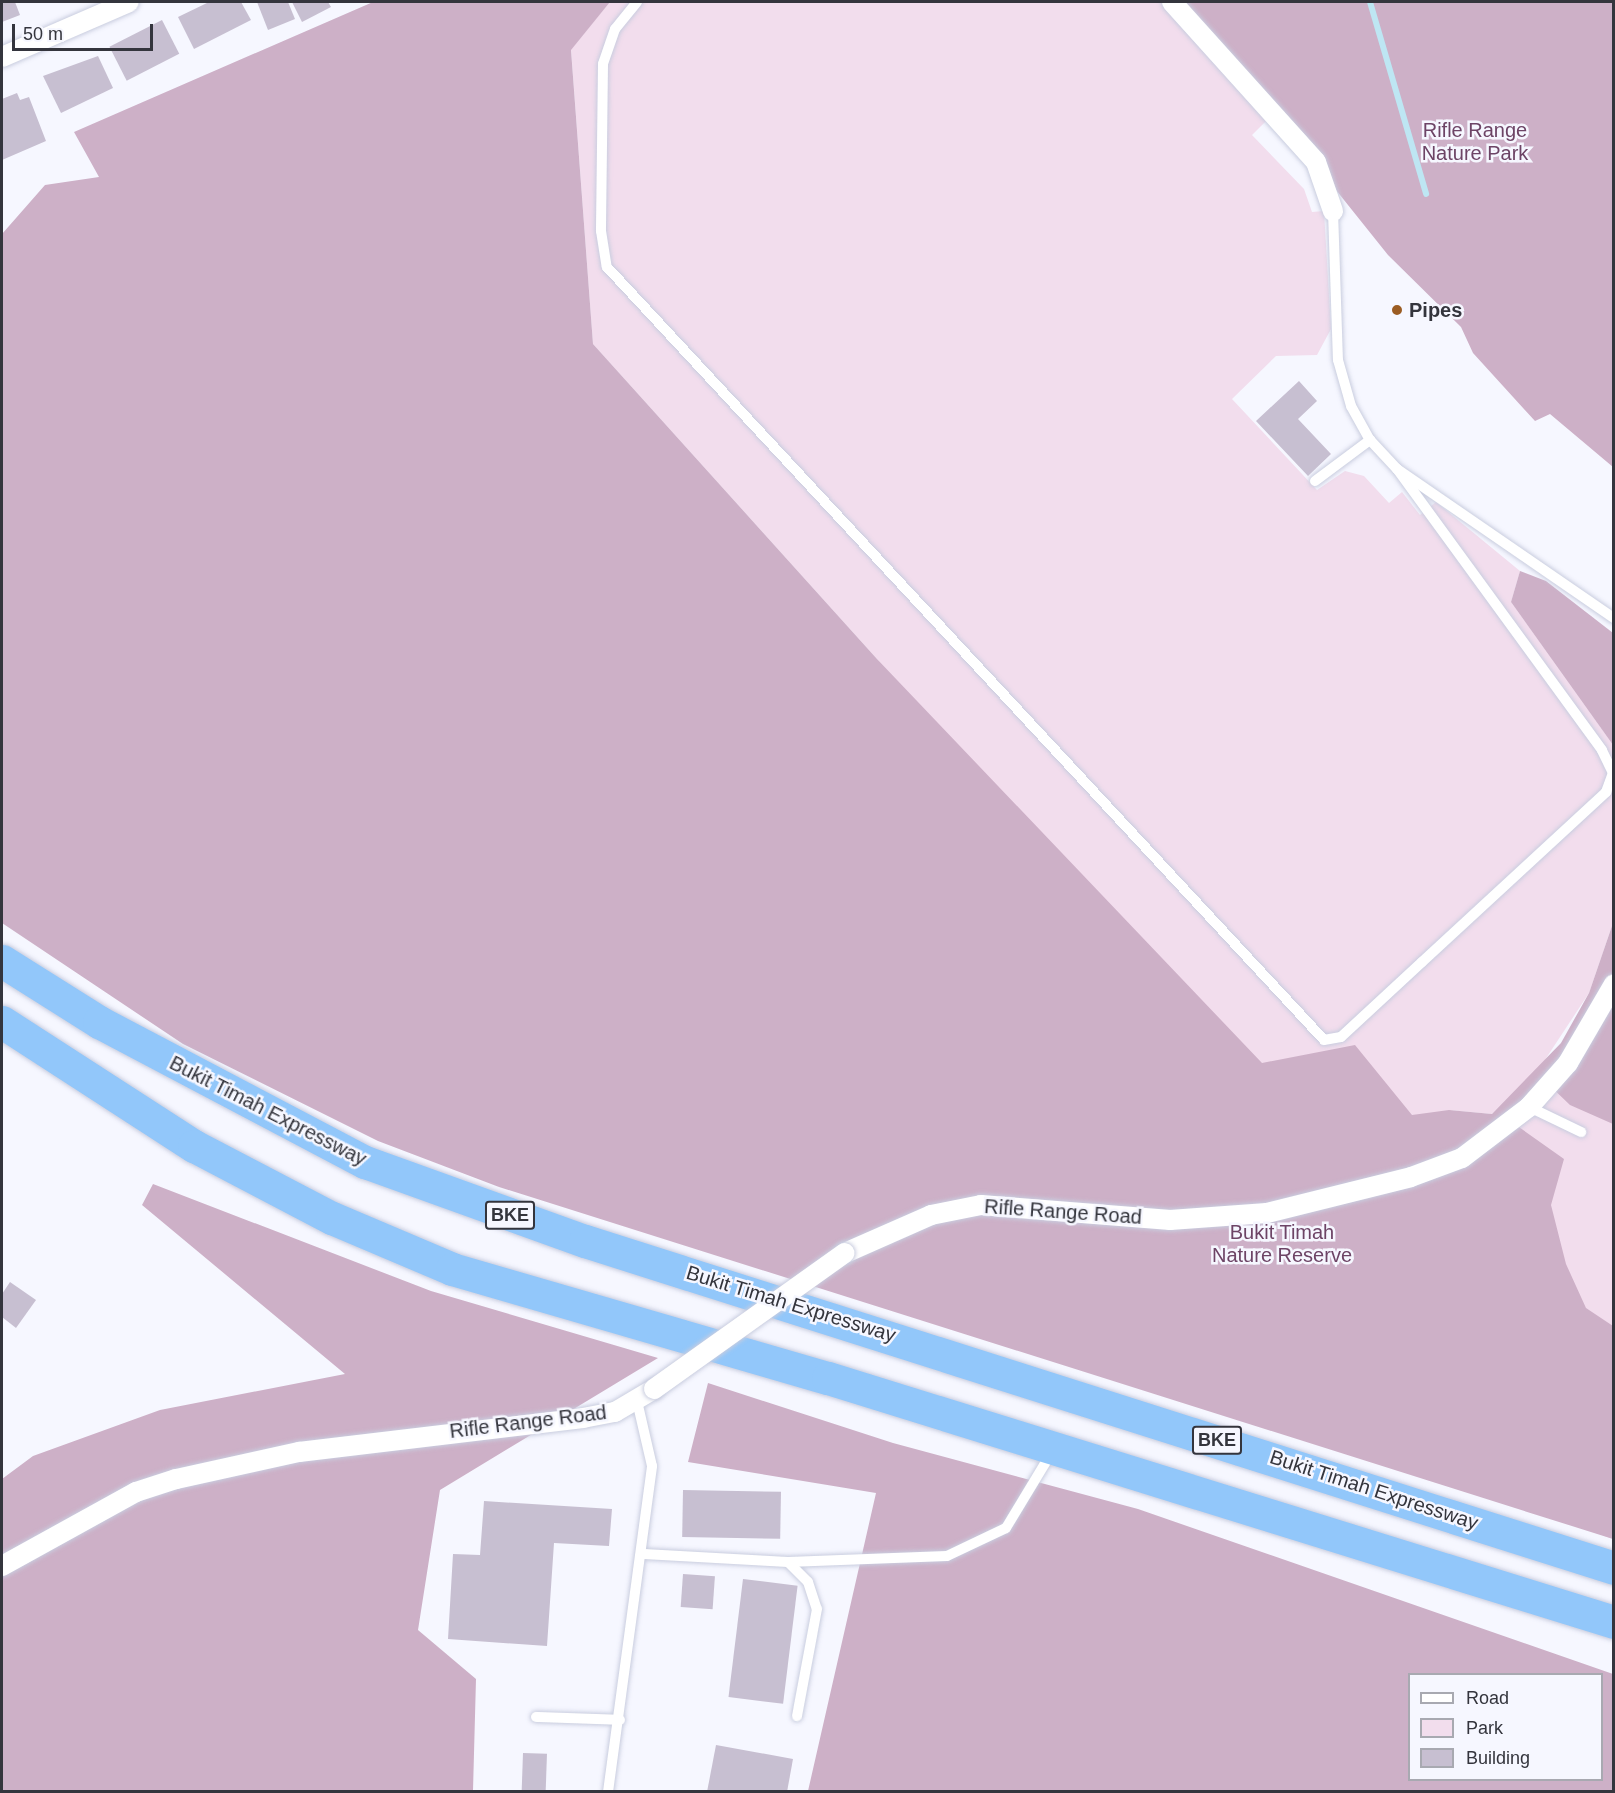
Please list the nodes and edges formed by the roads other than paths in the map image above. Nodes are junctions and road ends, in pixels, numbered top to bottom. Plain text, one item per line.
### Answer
1 (127, 2) edge
2 (637, 2) edge
3 (1172, 2) edge
4 (2, 57) edge
5 (1333, 211) joint
6 (1370, 440) junction
7 (1397, 469) junction
8 (1315, 481) dead end
9 (1614, 618) edge
10 (2, 962) edge
11 (1614, 984) edge
12 (2, 1022) edge
13 (2, 1046) edge
14 (52, 1058) junction
15 (1529, 1107) junction
16 (1581, 1132) dead end
17 (637, 1401) junction
18 (1054, 1447) junction
19 (644, 1554) junction
20 (788, 1562) junction
21 (2, 1566) edge
22 (1614, 1568) edge
23 (1614, 1622) edge
24 (797, 1716) dead end
25 (536, 1717) dead end
26 (620, 1720) junction
27 (608, 1791) edge

1 - 4 street
2 - 7 lane
3 - 5 street
5 - 6 lane
6 - 7 lane
6 - 8 lane
7 - 9 lane
10 - 22 highway, Bukit Timah Expressway / BKE
11 - 15 street, Rifle Range Road
12 - 14 highway
13 - 14 highway
14 - 18 highway
15 - 16 lane
15 - 17 street, Rifle Range Road, bridge
17 - 19 lane
17 - 21 street, Rifle Range Road
18 - 20 lane
18 - 23 highway
19 - 20 lane
19 - 26 lane
20 - 24 lane
25 - 26 lane
26 - 27 lane

